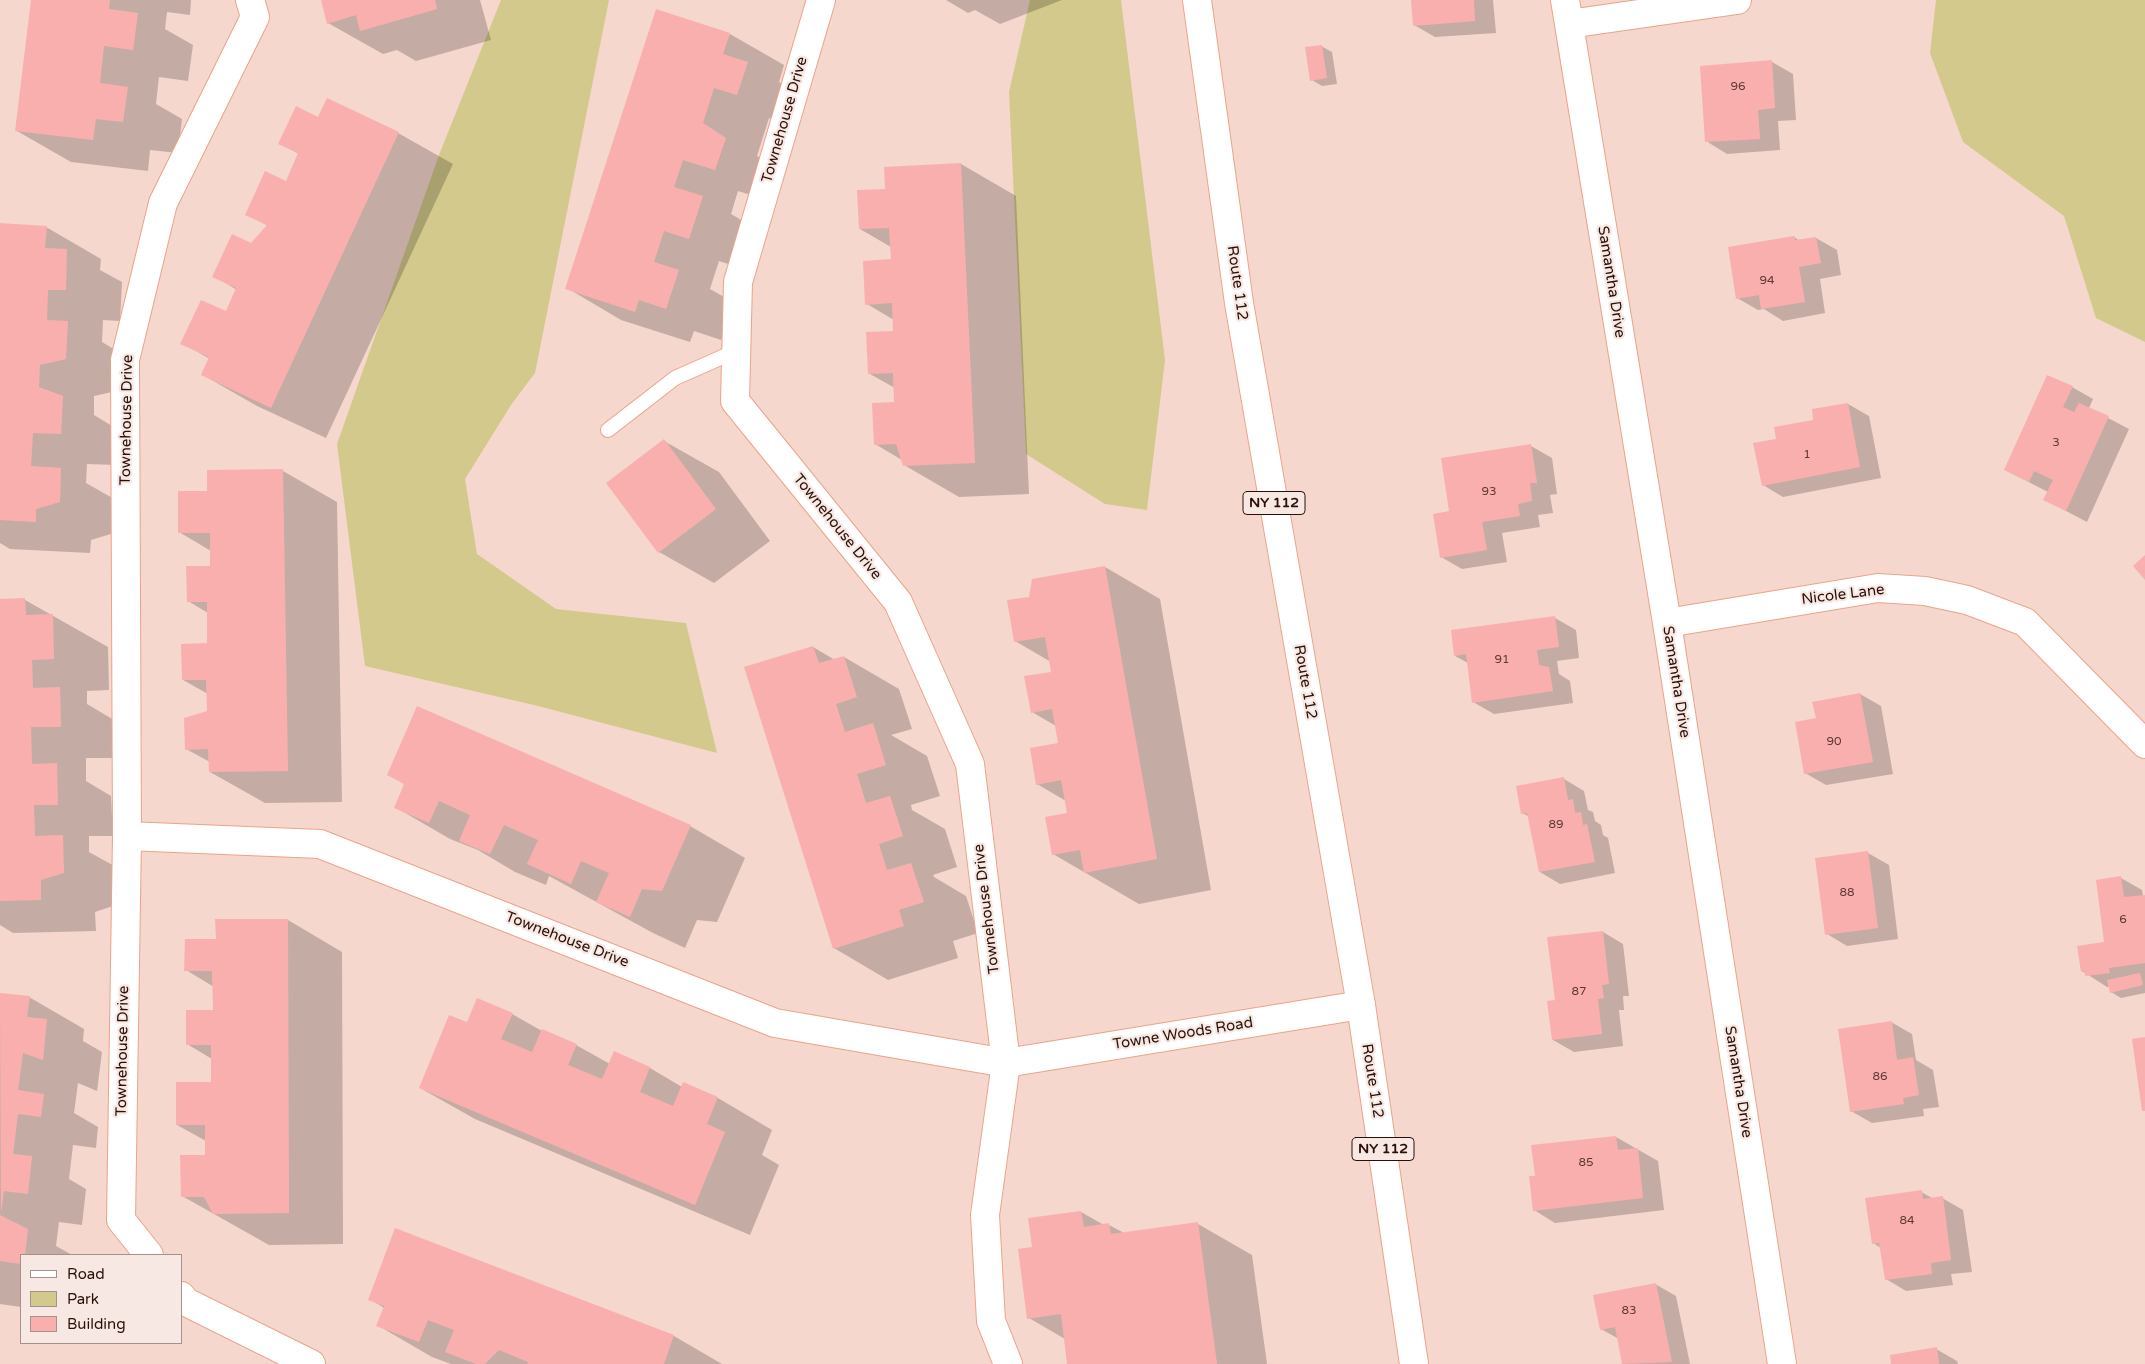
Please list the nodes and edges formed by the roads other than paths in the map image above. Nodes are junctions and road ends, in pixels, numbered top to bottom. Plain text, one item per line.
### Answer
1 (250, 0) edge
2 (820, 0) edge
3 (1197, 0) edge
4 (1737, 0) edge
5 (1567, 12) edge
6 (736, 351) junction
7 (608, 430) dead end
8 (1668, 623) junction
9 (2145, 744) edge
10 (127, 836) junction
11 (1361, 1005) junction
12 (1006, 1063) junction
13 (148, 1254) edge
14 (182, 1297) edge
15 (311, 1364) edge
16 (1008, 1364) edge
17 (1414, 1364) edge
18 (1782, 1364) edge

1 - 10 street, Townehouse Drive
2 - 6 street, Townehouse Drive
3 - 11 street, Route 112 / NY 112
4 - 5 street
5 - 8 street, Samantha Drive
6 - 7 lane
6 - 12 street, Townehouse Drive
8 - 9 street, Nicole Lane
8 - 18 street, Samantha Drive
10 - 12 street, Townehouse Drive
10 - 13 street, Townehouse Drive
11 - 12 street, Towne Woods Road
11 - 17 street, Route 112 / NY 112
12 - 16 street, Townehouse Drive
14 - 15 street

